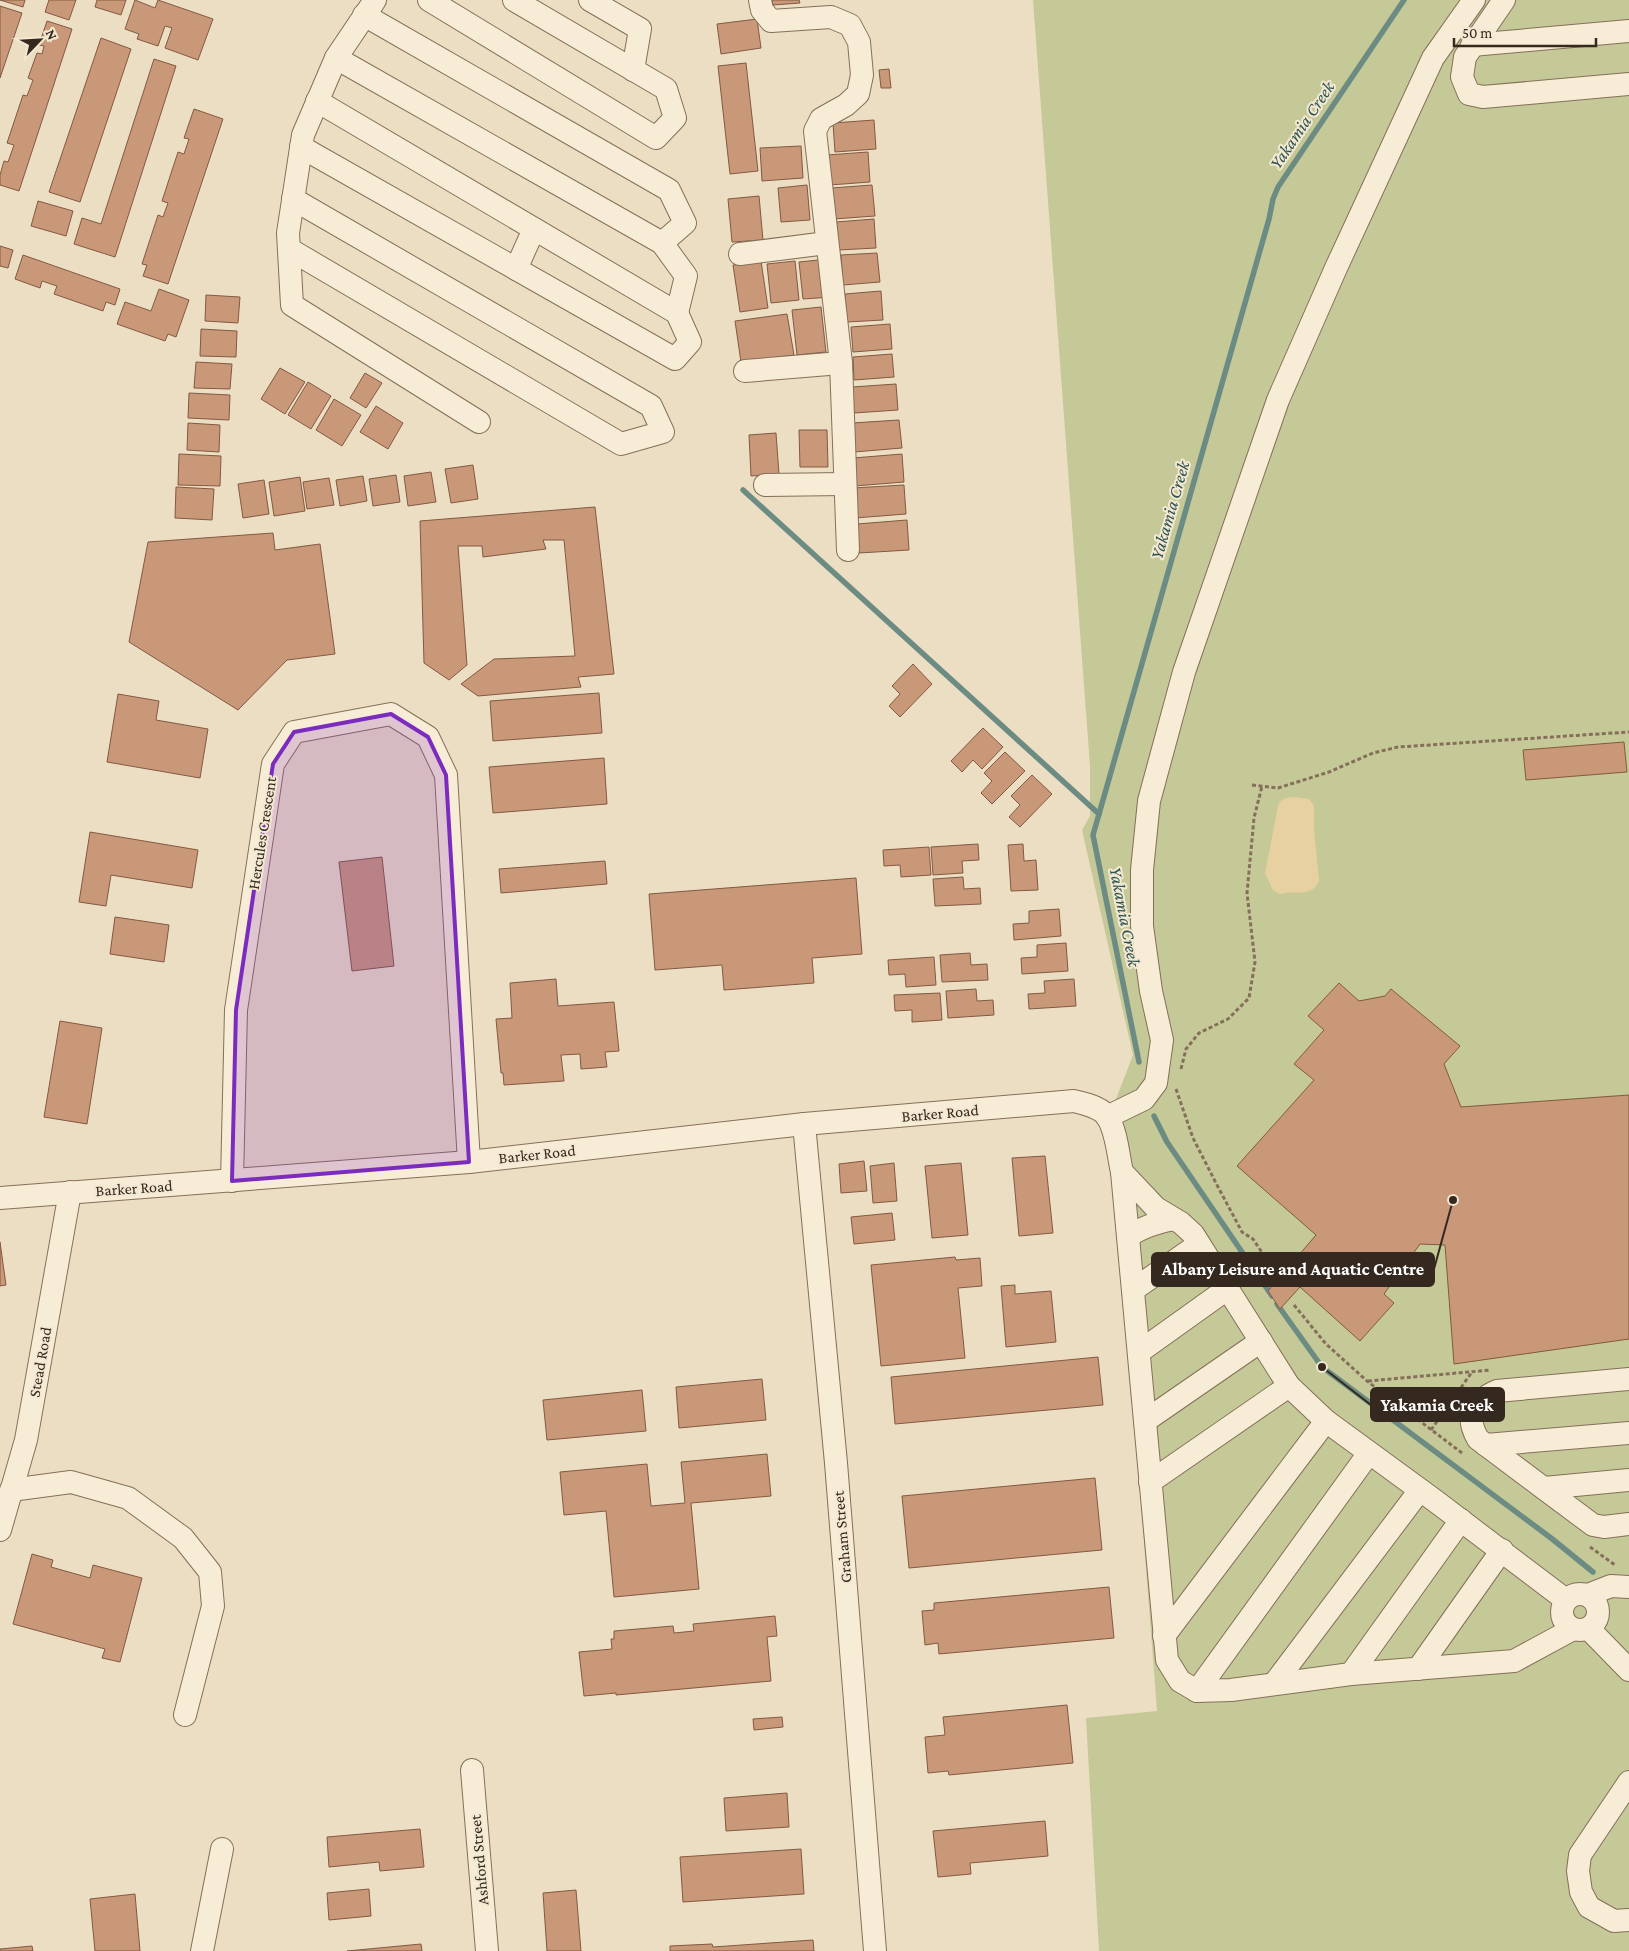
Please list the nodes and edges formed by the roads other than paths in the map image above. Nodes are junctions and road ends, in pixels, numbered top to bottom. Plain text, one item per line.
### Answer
1 (429, 0) edge
2 (514, 0) edge
3 (590, 0) edge
4 (760, 0) edge
5 (1474, 0) edge
6 (1504, 0) edge
7 (370, 8) edge
8 (1629, 31) edge
9 (1472, 45) junction
10 (336, 58) junction
11 (633, 70) junction
12 (1629, 84) edge
13 (317, 101) junction
14 (301, 147) junction
15 (293, 199) junction
16 (534, 229) junction
17 (827, 243) junction
18 (662, 244) junction
19 (289, 250) junction
20 (740, 254) dead end
21 (516, 269) junction
22 (677, 313) junction
23 (841, 363) junction
24 (745, 372) dead end
25 (479, 422) dead end
26 (765, 484) dead end
27 (845, 484) junction
28 (848, 550) dead end
29 (1108, 1117) junction
30 (804, 1124) junction
31 (469, 1162) junction
32 (1122, 1172) junction
33 (232, 1181) junction
34 (70, 1192) junction
35 (0, 1198) edge
36 (1174, 1220) junction
37 (1128, 1236) junction
38 (1199, 1244) junction
39 (1227, 1289) junction
40 (1133, 1290) junction
41 (1260, 1341) junction
42 (1139, 1352) junction
43 (1629, 1380) edge
44 (1289, 1386) junction
45 (1145, 1421) junction
46 (1326, 1421) junction
47 (1629, 1433) edge
48 (1486, 1445) junction
49 (1369, 1453) junction
50 (1629, 1480) edge
51 (1150, 1482) junction
52 (1544, 1488) junction
53 (11, 1490) junction
54 (1420, 1490) junction
55 (1461, 1520) junction
56 (1629, 1524) edge
57 (0, 1530) edge
58 (1502, 1550) junction
59 (1628, 1587) edge
60 (1577, 1597) junction
61 (1587, 1624) junction
62 (1164, 1636) junction
63 (1418, 1669) junction
64 (1629, 1670) edge
65 (1351, 1674) junction
66 (1274, 1684) junction
67 (1196, 1691) junction
68 (186, 1715) dead end
69 (472, 1770) dead end
70 (1629, 1782) edge
71 (222, 1849) dead end
72 (1629, 1920) edge
73 (202, 1951) edge
74 (487, 1951) edge
75 (875, 1951) edge

1 - 11 street
2 - 11 street
3 - 11 street
4 - 17 street
5 - 29 street
6 - 9 street
7 - 10 street
7 - 18 street
8 - 9 street
9 - 12 street
10 - 13 street
10 - 18 street
13 - 14 street
13 - 16 street
14 - 15 street
14 - 21 street
15 - 19 street
15 - 19 street
16 - 21 street
16 - 22 street
17 - 20 street
17 - 23 street
18 - 22 street
19 - 25 street
21 - 22 street
23 - 24 street
23 - 27 street
26 - 27 street
27 - 28 street
29 - 30 street, Barker Road
29 - 32 street
30 - 31 street, Barker Road
30 - 75 street, Graham Street
31 - 33 street, Barker Road
31 - 33 street, Hercules Crescent
32 - 36 street
32 - 37 street
33 - 34 street, Barker Road
34 - 35 street, Barker Road
34 - 53 street, Stead Road
36 - 37 street
36 - 38 street
37 - 40 street
38 - 39 street
38 - 40 street
39 - 41 street
39 - 42 street
40 - 42 street
41 - 44 street
41 - 45 street
42 - 45 street
43 - 48 street
44 - 46 street
44 - 51 street
45 - 51 street
46 - 49 street
46 - 62 street
47 - 48 street
48 - 52 street
49 - 54 street
49 - 67 street
50 - 52 street
51 - 62 street
52 - 56 street
53 - 57 street, Stead Road
53 - 68 street
54 - 55 street
54 - 66 street
55 - 58 street
55 - 65 street
58 - 60 street
58 - 63 street
59 - 60 street
59 - 61 street
60 - 61 street
60 - 61 street
61 - 63 street
61 - 64 street
62 - 67 street
63 - 65 street
65 - 66 street
66 - 67 street
69 - 74 street, Ashford Street
70 - 72 street
71 - 73 street

